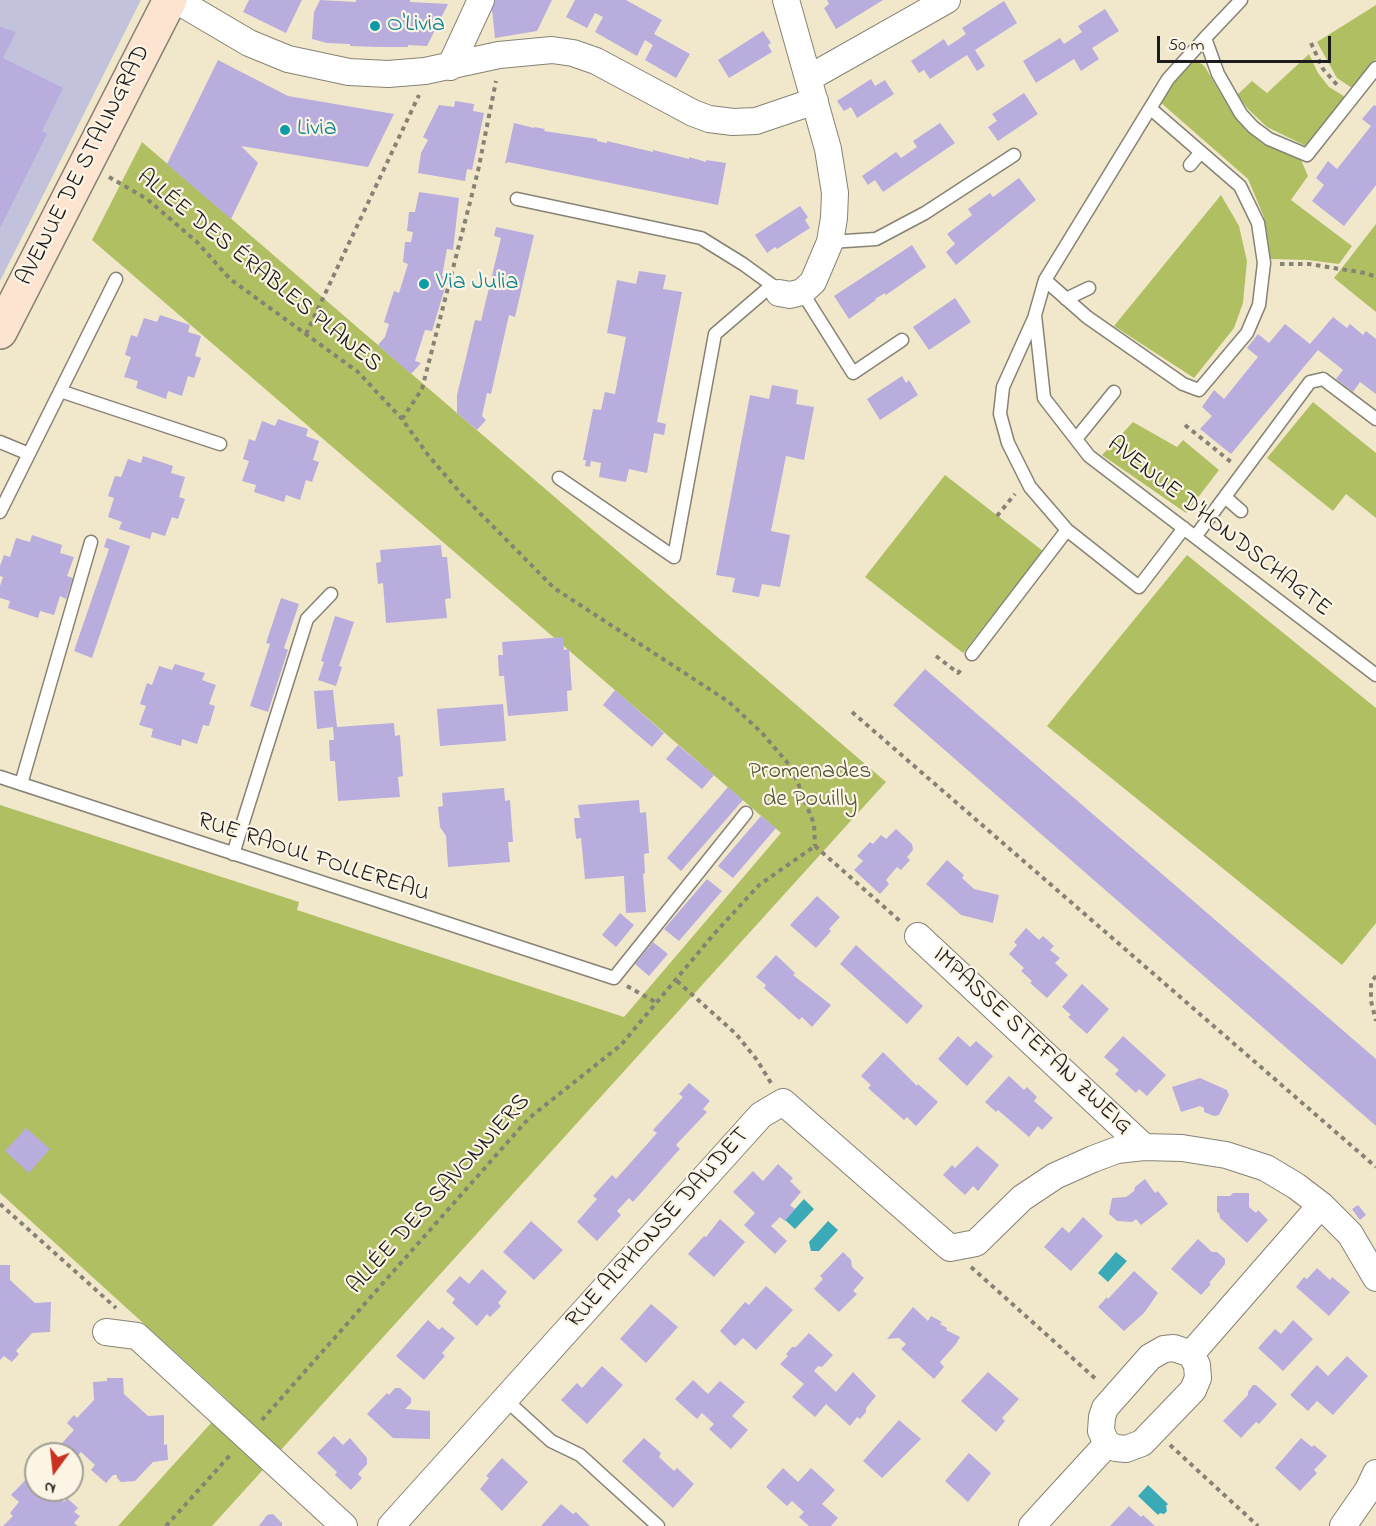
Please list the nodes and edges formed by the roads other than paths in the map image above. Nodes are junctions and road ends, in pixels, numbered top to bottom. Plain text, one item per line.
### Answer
1 (170, 0) edge
2 (176, 0) edge
3 (481, 0) edge
4 (786, 0) edge
5 (948, 0) edge
6 (1241, 0) edge
7 (1204, 38) junction
8 (450, 67) junction
9 (1376, 68) edge
10 (812, 89) junction
11 (1151, 109) junction
12 (1201, 152) junction
13 (1014, 155) dead end
14 (1190, 165) dead end
15 (517, 199) dead end
16 (830, 242) junction
17 (116, 279) dead end
18 (1045, 280) junction
19 (1089, 288) dead end
20 (784, 290) junction
21 (1066, 299) junction
22 (1035, 315) junction
23 (0, 332) edge
24 (902, 340) dead end
25 (60, 391) junction
26 (1114, 392) dead end
27 (1376, 418) edge
28 (1076, 439) junction
29 (0, 442) edge
30 (220, 444) dead end
31 (29, 454) junction
32 (559, 478) dead end
33 (1225, 497) junction
34 (1241, 511) dead end
35 (0, 512) edge
36 (1184, 528) junction
37 (1067, 530) junction
38 (1195, 537) junction
39 (91, 542) dead end
40 (331, 594) dead end
41 (972, 654) dead end
42 (1376, 675) edge
43 (0, 777) edge
44 (21, 784) junction
45 (746, 813) dead end
46 (233, 854) junction
47 (918, 936) road end
48 (1144, 1147) junction
49 (1321, 1205) junction
50 (1376, 1278) edge
51 (106, 1332) dead end
52 (1191, 1354) junction
53 (506, 1400) junction
54 (1107, 1444) junction
55 (1376, 1473) edge
56 (344, 1526) edge
57 (391, 1526) edge
58 (658, 1526) edge
59 (1032, 1526) edge
60 (1343, 1526) edge

1 - 23 street, AVENUE DE STALINGRAD
2 - 8 street
3 - 8 street
4 - 10 street
5 - 10 street
6 - 7 lane, AVENUE D'HONDSCHAGTE
7 - 9 lane
7 - 11 lane, AVENUE D'HONDSCHAGTE
8 - 10 street
10 - 16 street
11 - 12 lane
11 - 18 lane, AVENUE D'HONDSCHAGTE
12 - 14 lane
12 - 21 lane
13 - 16 lane
15 - 20 lane
16 - 20 street
17 - 25 lane
18 - 21 lane
18 - 22 lane, AVENUE D'HONDSCHAGTE
19 - 21 lane
20 - 24 lane
20 - 32 lane
22 - 28 lane, AVENUE D'HONDSCHAGTE
22 - 37 lane
25 - 30 lane
25 - 31 lane
26 - 28 lane
27 - 33 lane
28 - 36 lane, AVENUE D'HONDSCHAGTE
29 - 31 lane
31 - 35 lane
33 - 34 lane
33 - 38 lane
36 - 37 lane
36 - 38 lane, AVENUE D'HONDSCHAGTE
37 - 41 lane
38 - 42 lane, AVENUE D'HONDSCHAGTE
39 - 44 lane
40 - 46 lane
43 - 44 lane, RUE RAOUL FOLLEREAU
44 - 46 lane, RUE RAOUL FOLLEREAU
45 - 46 lane, RUE RAOUL FOLLEREAU
47 - 48 street, IMPASSE STEFAN ZWEIG
48 - 49 street
48 - 53 street, RUE ALPHONSE DAUDET
49 - 50 street
49 - 52 street
51 - 56 street
52 - 54 street
52 - 54 street
53 - 57 street, RUE ALPHONSE DAUDET
53 - 58 lane
54 - 59 street
55 - 60 street

